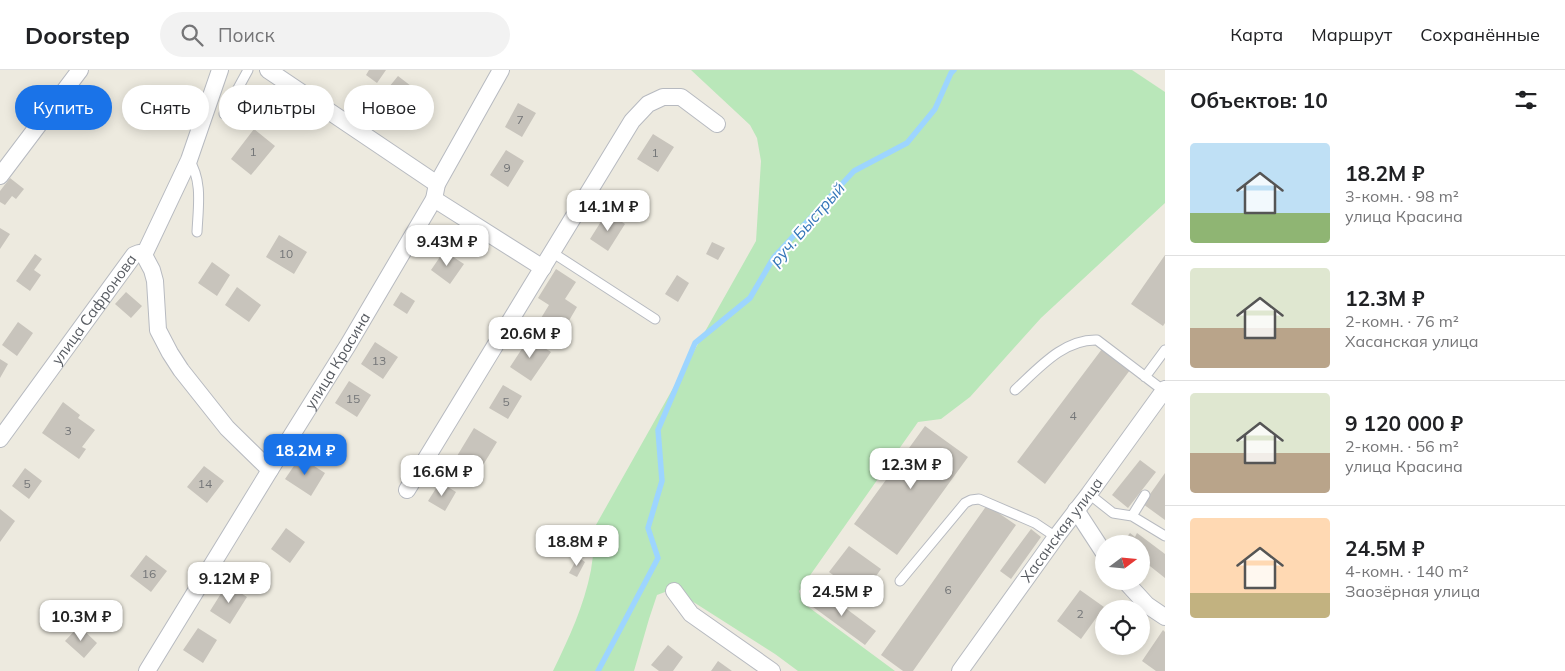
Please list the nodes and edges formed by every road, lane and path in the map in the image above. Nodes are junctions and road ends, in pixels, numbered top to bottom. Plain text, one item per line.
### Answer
1 (80, 70) edge
2 (220, 70) edge
3 (248, 70) edge
4 (268, 70) edge
5 (501, 70) edge
6 (240, 85) edge
7 (717, 124) dead end
8 (190, 160) junction
9 (0, 176) edge
10 (436, 191) junction
11 (197, 232) dead end
12 (553, 253) junction
13 (144, 255) junction
14 (542, 268) junction
15 (655, 318) dead end
16 (1165, 350) edge
17 (1145, 376) junction
18 (1015, 390) dead end
19 (1164, 390) edge
20 (0, 439) edge
21 (270, 470) junction
22 (407, 490) dead end
23 (1089, 494) junction
24 (1145, 495) dead end
25 (1076, 510) junction
26 (1132, 516) junction
27 (1165, 536) edge
28 (1056, 537) junction
29 (1095, 539) edge
30 (900, 581) dead end
31 (1133, 590) edge
32 (674, 591) dead end
33 (1165, 617) edge
34 (147, 671) edge
35 (772, 671) edge
36 (960, 671) edge

1 - 9 street
2 - 8 street, улица Сафронова
3 - 6 lane
4 - 10 street
5 - 10 street, улица Красина
7 - 12 street
8 - 11 lane
8 - 13 street, улица Сафронова
10 - 14 street
10 - 21 street, улица Красина
12 - 14 street
12 - 15 lane
13 - 20 street, улица Сафронова
13 - 21 street
14 - 22 street
16 - 17 lane
17 - 18 lane
17 - 19 lane
19 - 23 street, Хасанская улица
21 - 34 street, улица Красина
23 - 25 street, Хасанская улица
23 - 26 lane
24 - 26 lane
25 - 28 street, Хасанская улица
25 - 29 street
26 - 27 lane
28 - 30 lane
28 - 36 street, Хасанская улица
31 - 33 street
32 - 35 street

